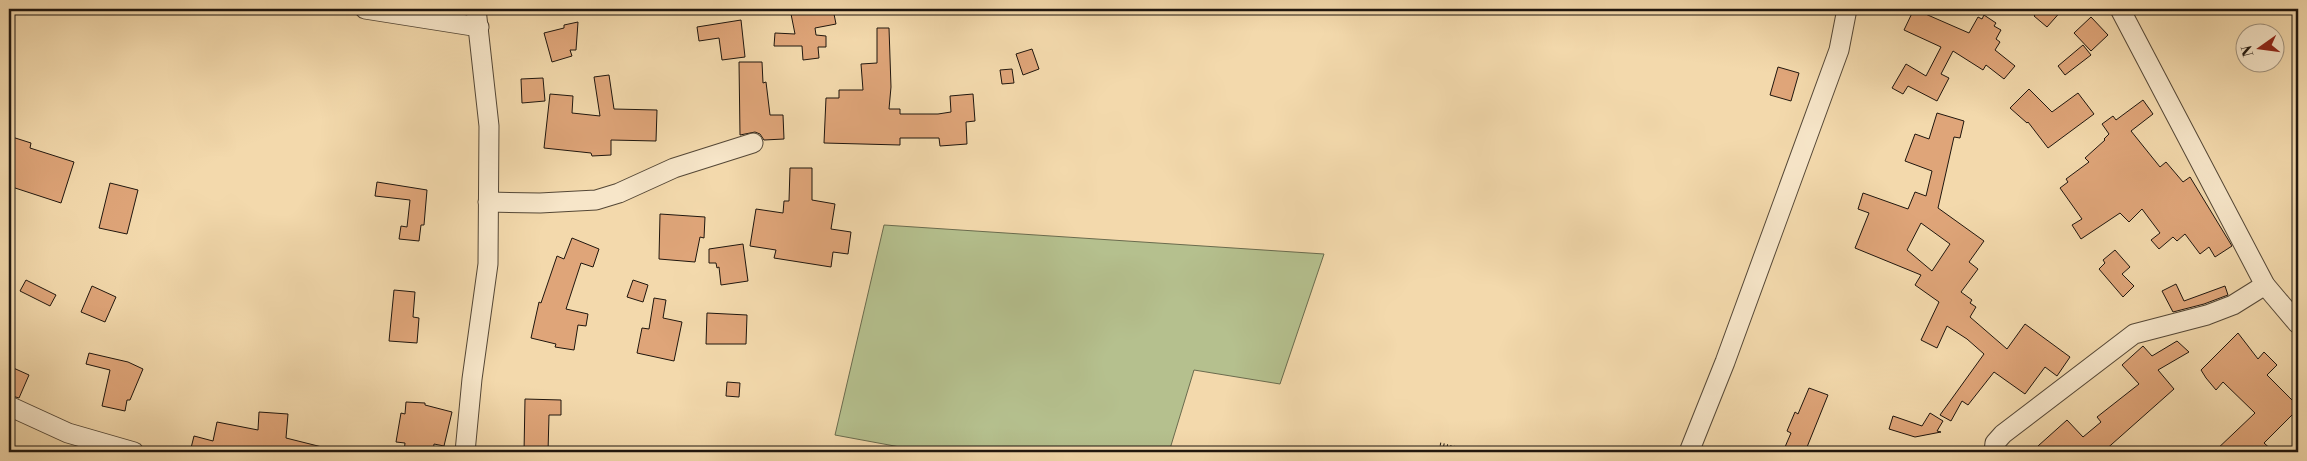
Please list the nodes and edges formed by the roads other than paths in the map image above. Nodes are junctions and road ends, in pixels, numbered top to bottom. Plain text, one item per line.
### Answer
1 (365, 9) edge
2 (1847, 9) edge
3 (2120, 9) edge
4 (478, 18) edge
5 (753, 143) dead end
6 (488, 202) junction
7 (2265, 285) junction
8 (2298, 324) edge
9 (9, 406) edge
10 (134, 452) edge
11 (465, 452) edge
12 (1689, 452) edge
13 (1994, 452) edge

1 - 4 street
2 - 12 street
3 - 7 street
4 - 6 street
5 - 6 street
6 - 11 street
7 - 8 street
7 - 13 street
9 - 10 street

